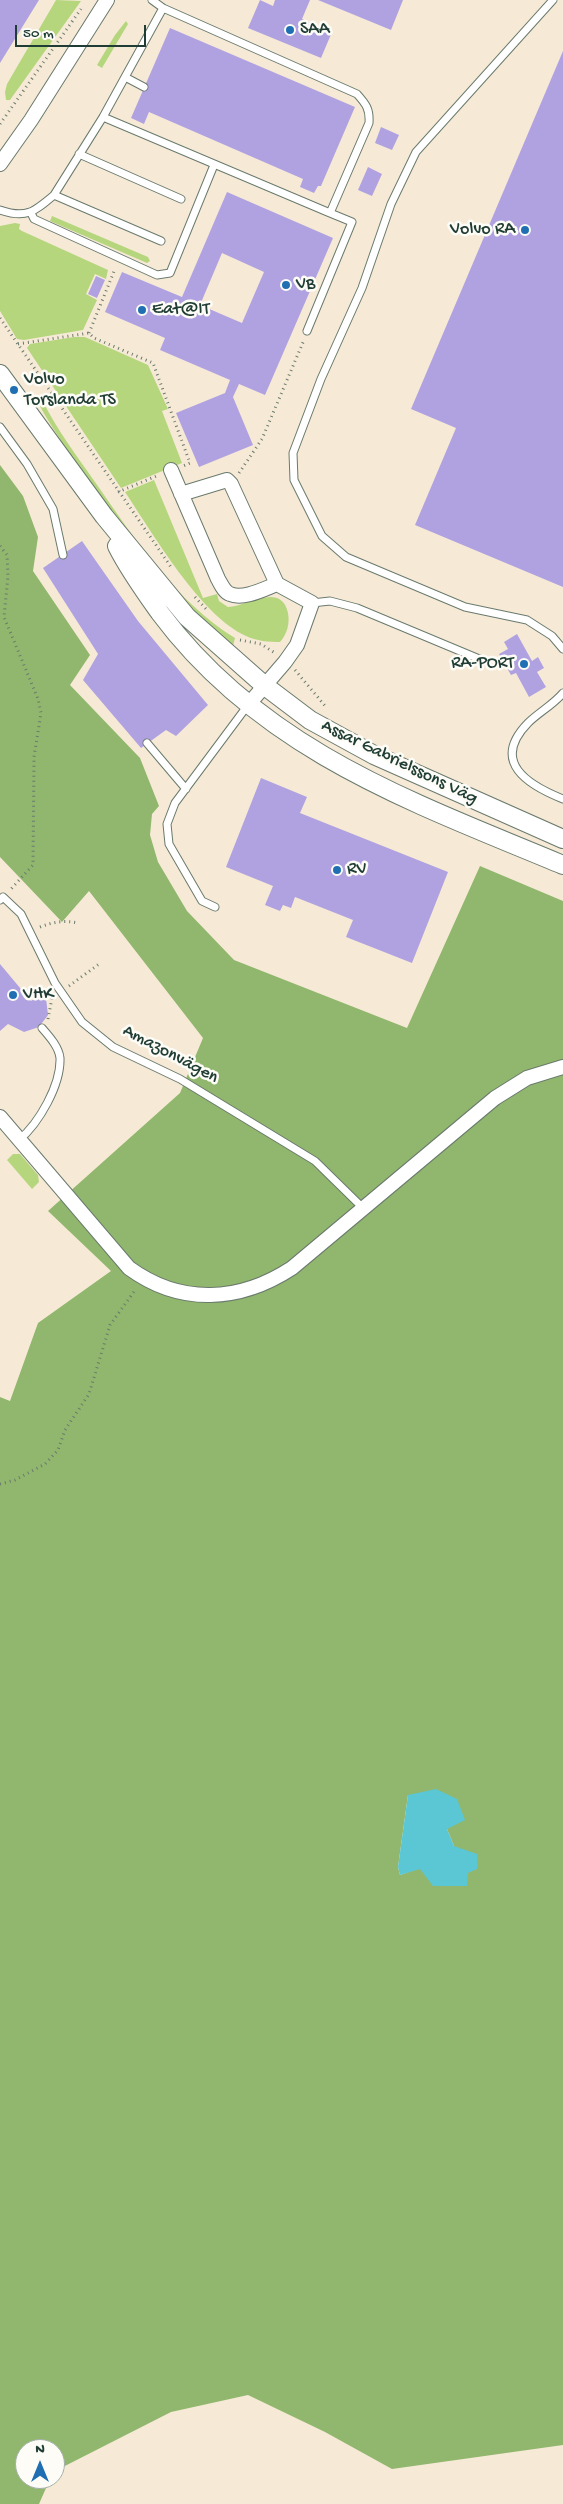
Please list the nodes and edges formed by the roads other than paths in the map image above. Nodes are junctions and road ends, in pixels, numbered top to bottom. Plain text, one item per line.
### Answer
1 (107, 0) edge
2 (152, 0) edge
3 (553, 0) edge
4 (163, 8) junction
5 (125, 77) junction
6 (144, 87) dead end
7 (103, 117) junction
8 (79, 154) junction
9 (0, 164) edge
10 (214, 165) junction
11 (54, 194) junction
12 (181, 199) dead end
13 (0, 210) edge
14 (31, 213) junction
15 (330, 213) junction
16 (161, 241) dead end
17 (307, 331) road end
18 (1, 378) edge
19 (0, 427) edge
20 (171, 470) road end
21 (181, 494) junction
22 (104, 516) junction
23 (63, 555) dead end
24 (277, 584) junction
25 (312, 603) junction
26 (563, 649) edge
27 (484, 661) dead end
28 (265, 686) junction
29 (563, 693) edge
30 (248, 705) junction
31 (147, 744) dead end
32 (186, 789) junction
33 (563, 800) edge
34 (563, 839) edge
35 (563, 865) edge
36 (2, 898) edge
37 (215, 907) dead end
38 (42, 1028) dead end
39 (563, 1068) edge
40 (0, 1117) edge
41 (19, 1140) junction
42 (365, 1209) junction

1 - 9 street
2 - 4 lane
3 - 26 lane
4 - 5 lane
4 - 15 lane
5 - 6 lane
5 - 7 lane
7 - 8 lane
7 - 10 lane
8 - 11 lane
8 - 12 lane
10 - 14 lane
10 - 15 lane
11 - 14 lane
11 - 16 lane
13 - 14 lane
15 - 17 lane
18 - 22 street, Assar Gabrielssons Väg
19 - 23 lane
20 - 21 street
21 - 24 street
21 - 24 street
22 - 28 street, Assar Gabrielssons Väg
22 - 30 street, Assar Gabrielssons Väg
24 - 25 street
25 - 27 lane
25 - 28 street
28 - 30 street
28 - 34 street, Assar Gabrielssons Väg
29 - 33 lane
30 - 32 lane
30 - 35 street, Assar Gabrielssons Väg
31 - 32 lane
32 - 37 lane
36 - 42 lane, Amazonvägen
38 - 41 lane
39 - 42 street
40 - 41 street
41 - 42 street

